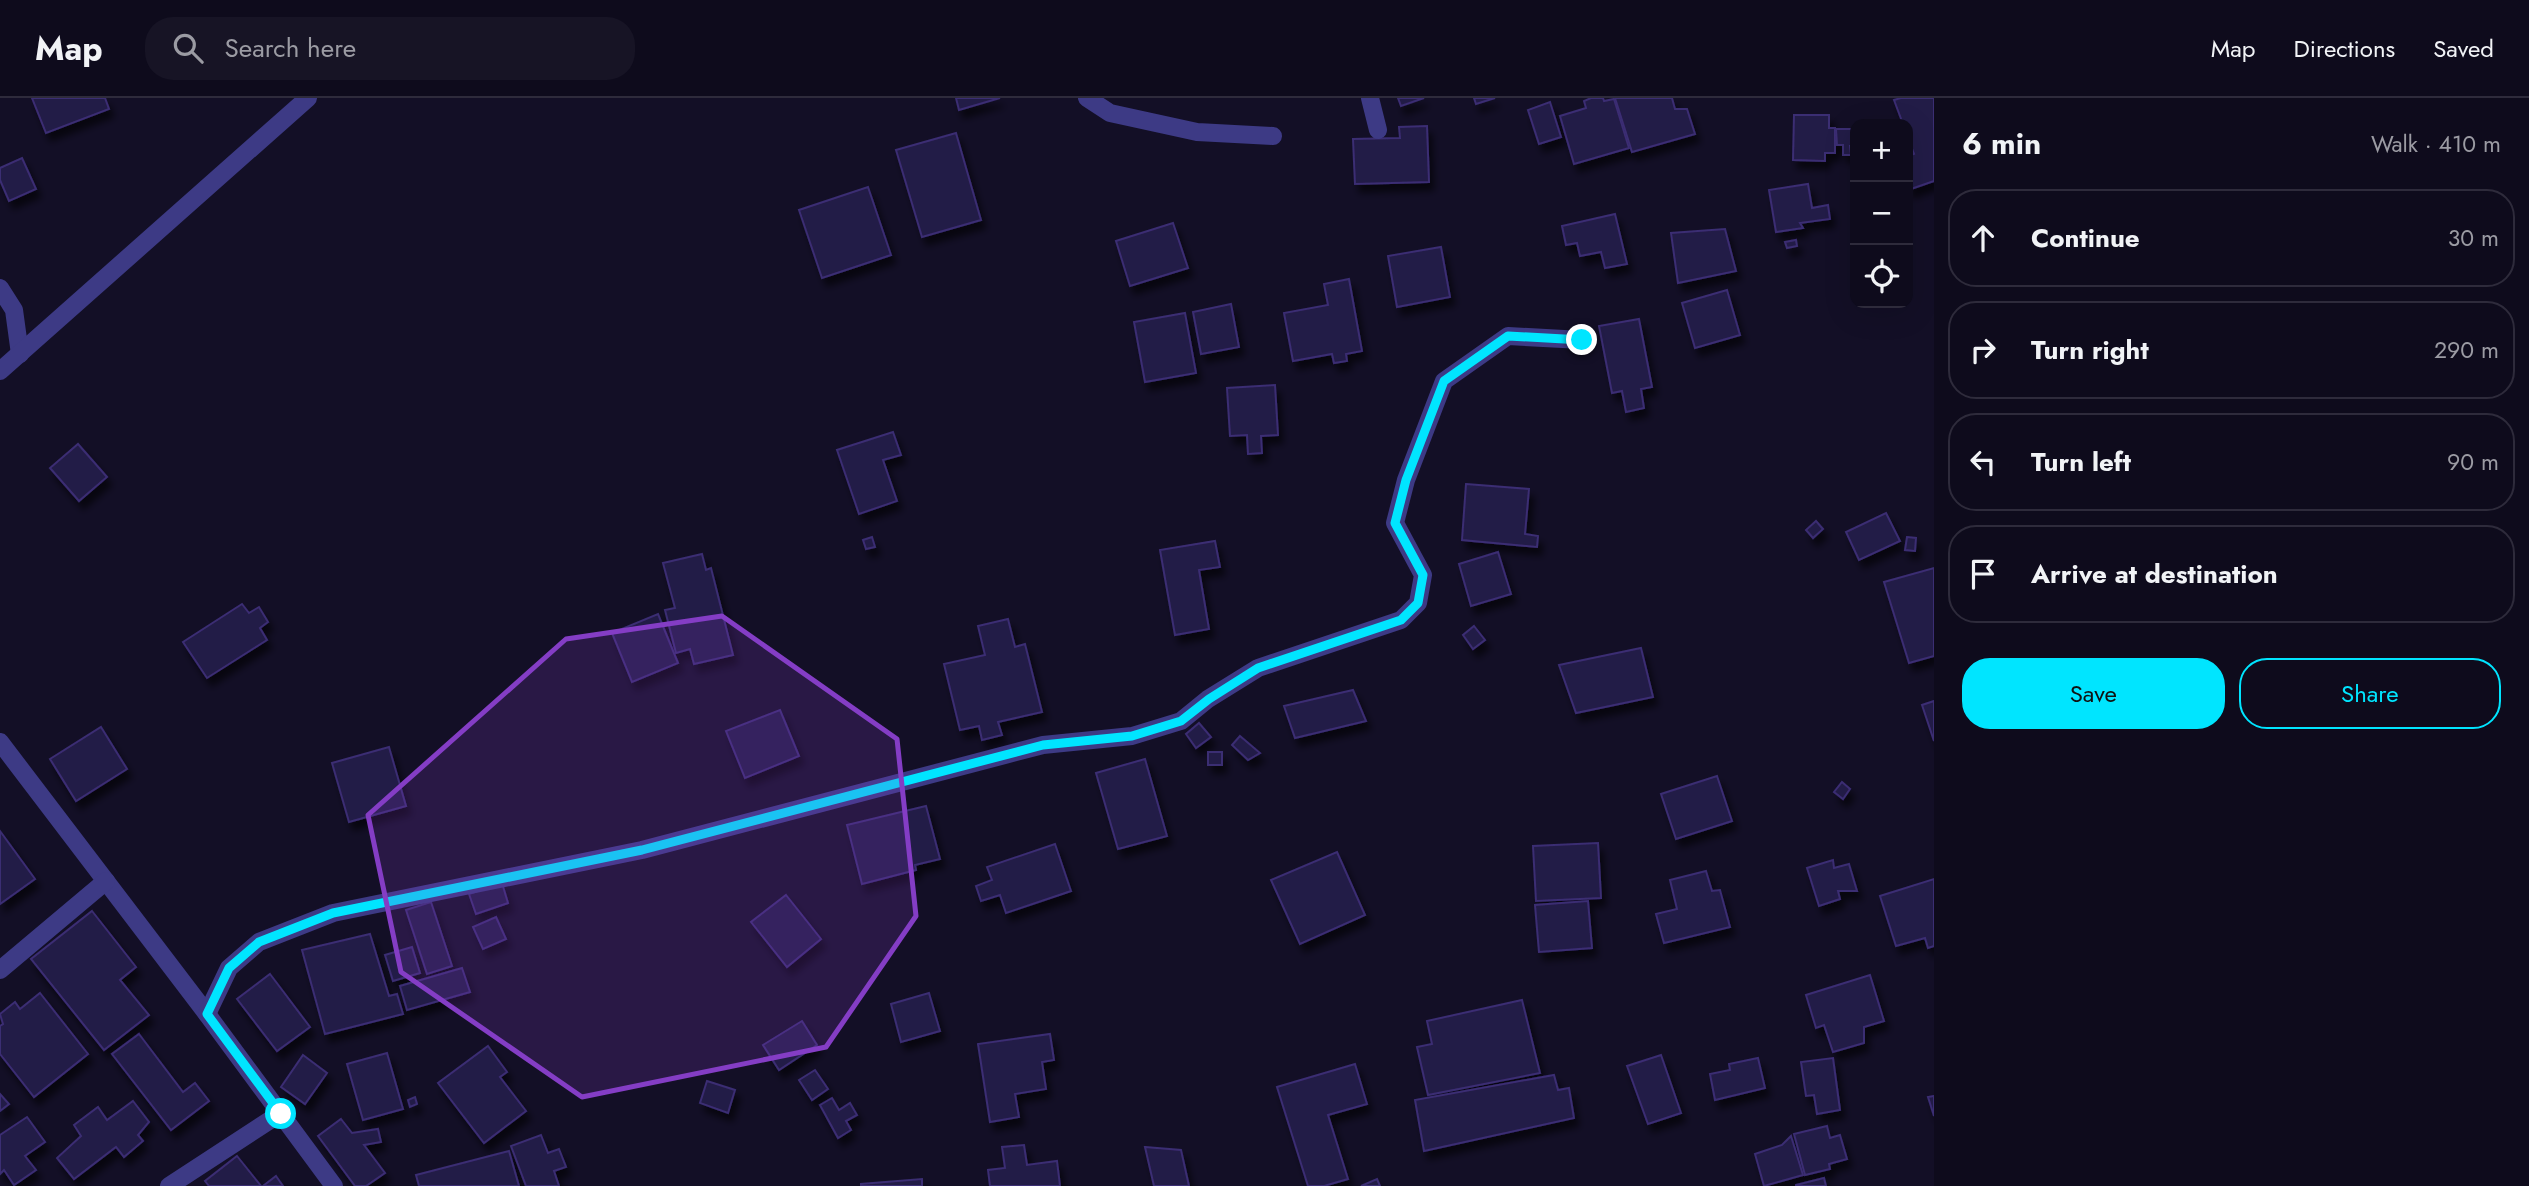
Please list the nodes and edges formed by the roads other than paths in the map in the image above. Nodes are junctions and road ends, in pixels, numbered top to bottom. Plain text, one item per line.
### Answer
1 (308, 98) edge
2 (1087, 98) edge
3 (1370, 98) edge
4 (1378, 130) dead end
5 (1273, 136) dead end
6 (0, 288) edge
7 (1582, 340) dead end
8 (20, 354) junction
9 (0, 371) edge
10 (0, 742) edge
11 (106, 881) junction
12 (0, 970) edge
13 (207, 1014) junction
14 (281, 1114) junction
15 (169, 1186) edge
16 (334, 1186) edge

1 - 8 street
2 - 5 street
3 - 4 street
6 - 8 street
7 - 13 street
8 - 9 street
10 - 11 street
11 - 12 street
11 - 13 street
13 - 14 street
14 - 15 street
14 - 16 street

